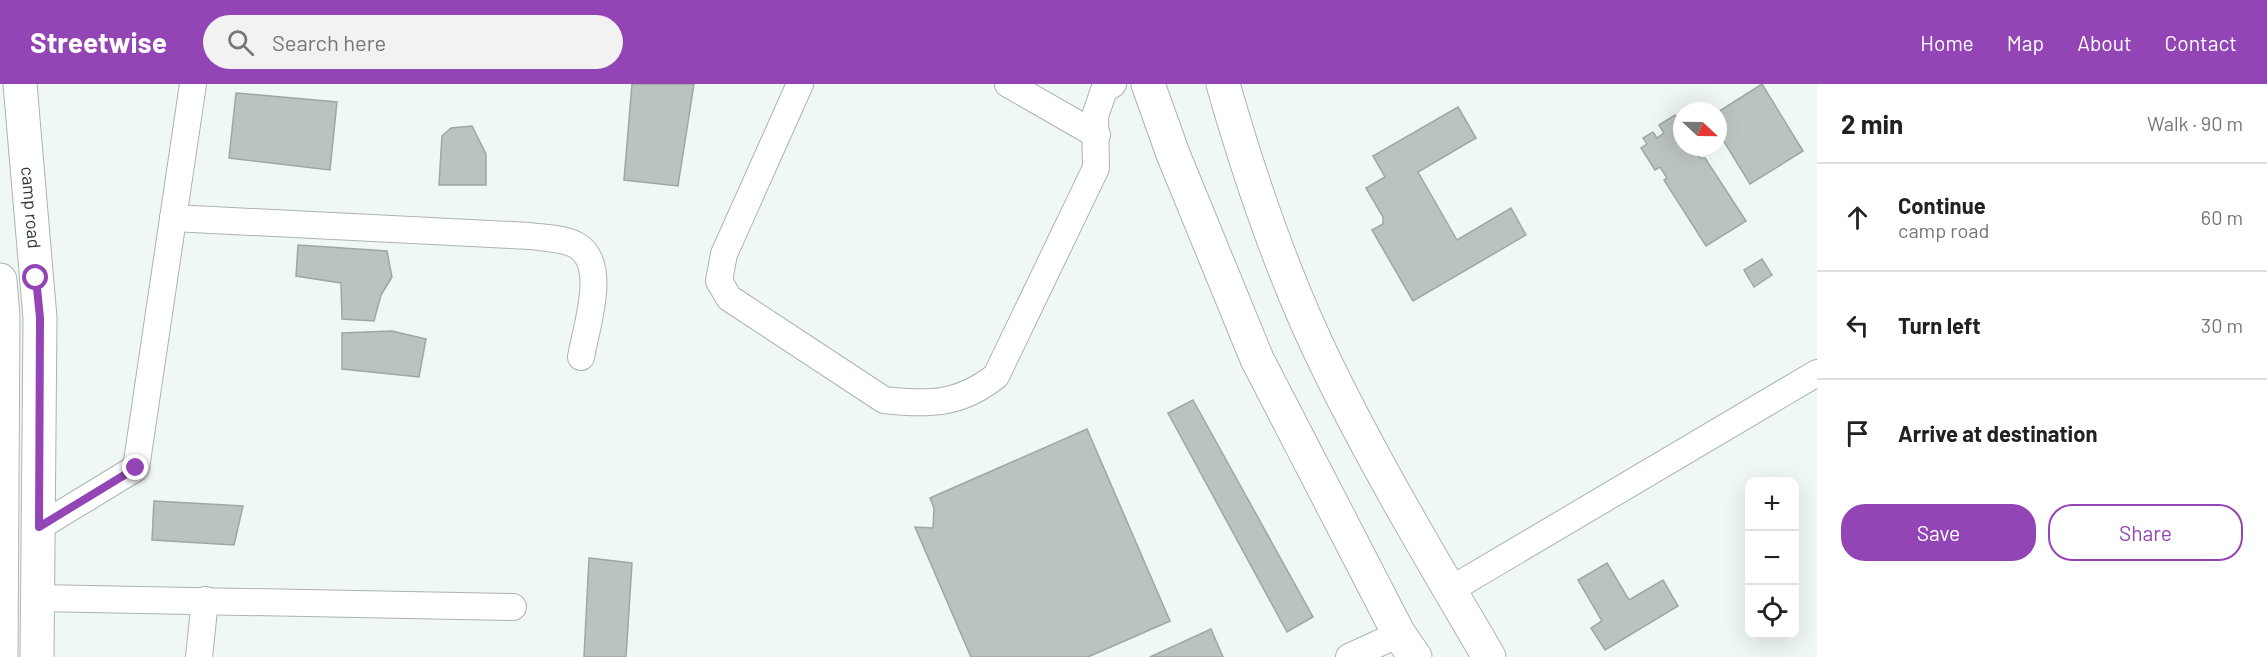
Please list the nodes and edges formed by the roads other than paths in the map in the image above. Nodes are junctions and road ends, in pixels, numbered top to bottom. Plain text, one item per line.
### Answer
1 (20, 84) edge
2 (193, 84) edge
3 (800, 84) edge
4 (1008, 84) edge
5 (1113, 84) edge
6 (1148, 84) edge
7 (1223, 84) edge
8 (1097, 135) junction
9 (173, 218) junction
10 (36, 278) junction
11 (0, 281) edge
12 (581, 357) dead end
13 (1817, 373) edge
14 (1, 483) edge
15 (39, 527) junction
16 (1450, 590) junction
17 (38, 598) junction
18 (205, 600) junction
19 (513, 607) dead end
20 (1407, 646) edge
21 (1, 648) edge
22 (37, 651) edge
23 (200, 657) edge
24 (1349, 657) edge
25 (1490, 657) edge

1 - 10 main road, camp road
2 - 9 street
3 - 8 street
4 - 8 street
5 - 8 street
6 - 20 main road
7 - 16 main road
9 - 12 street
9 - 15 street
10 - 11 street
10 - 15 main road, camp road
11 - 14 main road
13 - 16 street
14 - 21 main road
15 - 17 main road, camp road
16 - 25 main road
17 - 18 street
17 - 22 main road, camp road
18 - 19 street
18 - 23 street
20 - 24 street
21 - 22 street

